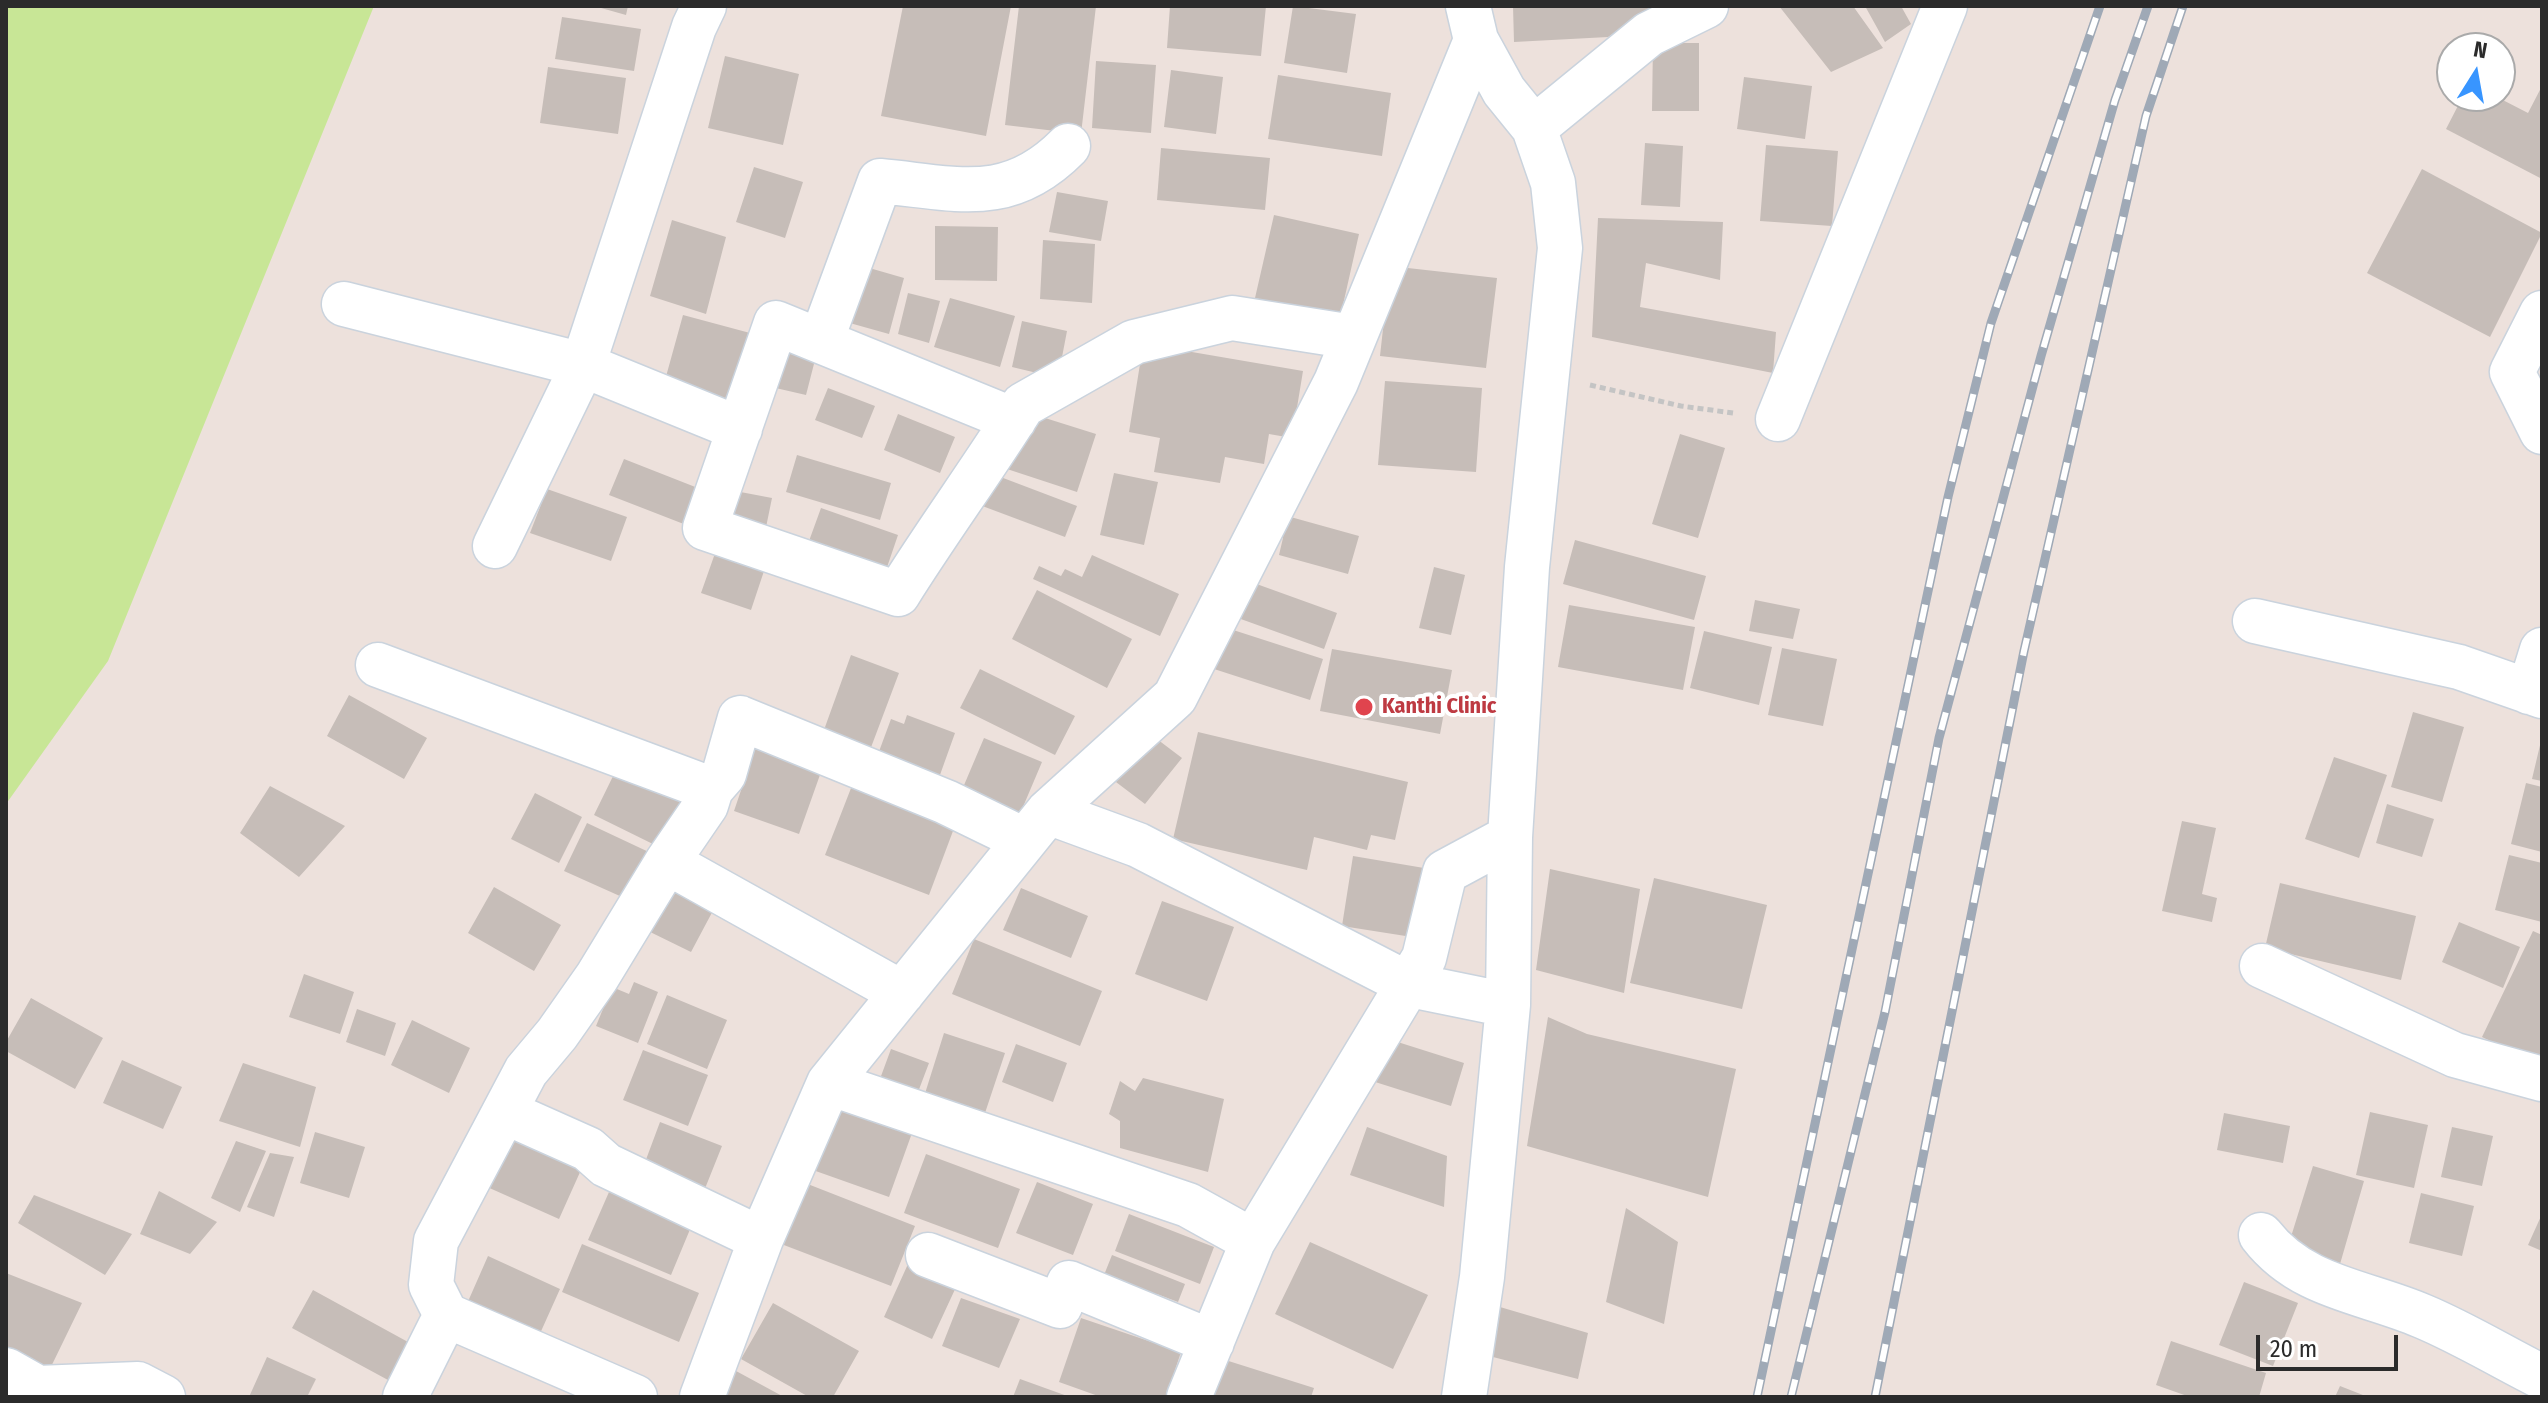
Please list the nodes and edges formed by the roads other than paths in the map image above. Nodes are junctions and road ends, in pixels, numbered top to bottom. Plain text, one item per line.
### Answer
1 (704, 6) edge
2 (1706, 6) edge
3 (1945, 6) edge
4 (1472, 23) edge
5 (1534, 128) junction
6 (1068, 146) dead end
7 (344, 304) dead end
8 (2542, 313) edge
9 (1353, 337) junction
10 (821, 341) junction
11 (583, 365) junction
12 (1778, 419) road end
13 (1014, 420) junction
14 (740, 429) junction
15 (2542, 432) edge
16 (495, 546) dead end
17 (2255, 621) dead end
18 (2542, 650) edge
19 (378, 665) dead end
20 (2536, 694) edge
21 (711, 789) junction
22 (1036, 826) junction
23 (1510, 837) junction
24 (667, 862) junction
25 (2262, 966) dead end
26 (1410, 985) junction
27 (902, 993) junction
28 (1508, 1005) junction
29 (2542, 1079) edge
30 (829, 1083) junction
31 (505, 1112) junction
32 (2261, 1235) dead end
33 (761, 1239) junction
34 (1253, 1241) junction
35 (928, 1255) dead end
36 (446, 1315) junction
37 (1212, 1342) junction
38 (6, 1370) edge
39 (2542, 1377) edge
40 (163, 1397) edge
41 (405, 1397) edge
42 (635, 1397) edge
43 (702, 1397) edge
44 (1189, 1397) edge
45 (1464, 1397) edge

1 - 11 street
2 - 5 street
3 - 12 street
4 - 5 street
4 - 9 street
5 - 23 street
6 - 10 street
7 - 11 street
8 - 15 street
9 - 13 street
9 - 22 street
10 - 13 street
10 - 14 street
11 - 14 street
11 - 16 street
13 - 14 street
17 - 20 street
18 - 20 street
19 - 21 street
21 - 22 street
21 - 24 street
22 - 26 street
22 - 27 street
23 - 26 street
23 - 28 street
24 - 27 street
24 - 31 street
25 - 29 street
26 - 28 street
26 - 34 street
27 - 30 street
28 - 45 street
30 - 33 street
30 - 34 street
31 - 33 street
31 - 36 street
32 - 39 street
33 - 43 street
34 - 37 street
35 - 37 street
36 - 41 street
36 - 42 street
37 - 44 street
38 - 40 street

